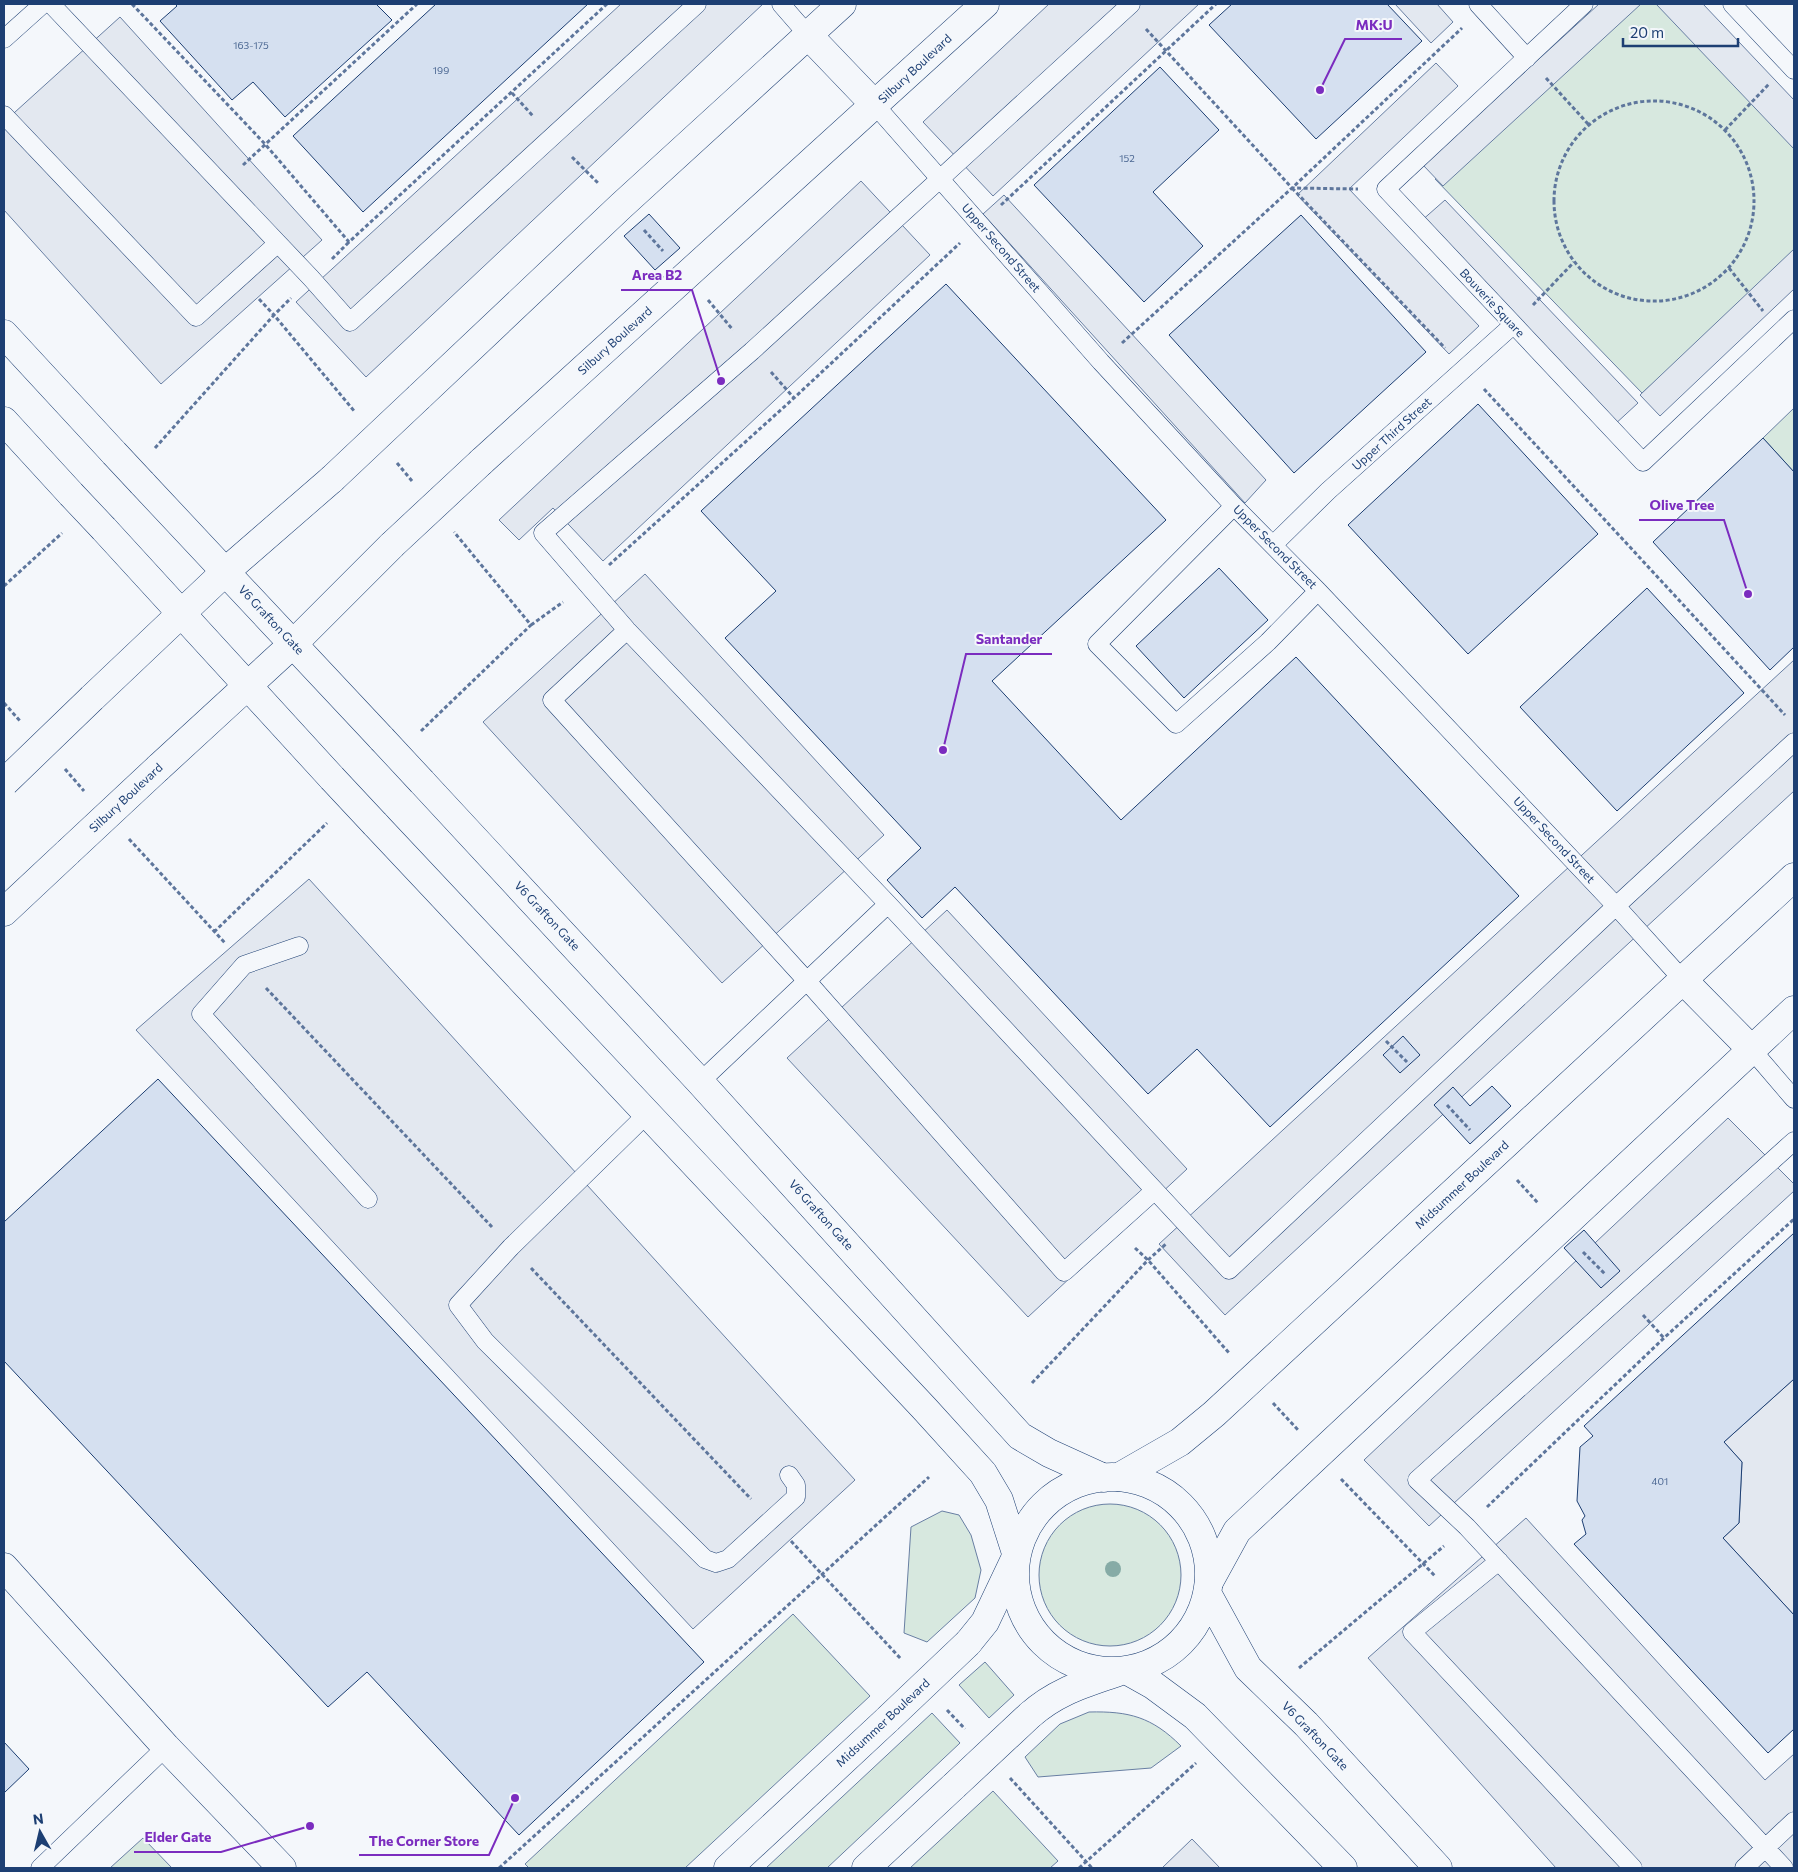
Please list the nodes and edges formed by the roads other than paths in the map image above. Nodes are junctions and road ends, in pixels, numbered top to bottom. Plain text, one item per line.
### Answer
1 (43, 4) edge
2 (51, 4) edge
3 (697, 4) edge
4 (781, 4) edge
5 (842, 4) edge
6 (985, 4) edge
7 (1584, 4) edge
8 (1732, 4) edge
9 (1128, 6) edge
10 (1480, 6) edge
11 (808, 35) junction
12 (4, 39) edge
13 (1527, 58) junction
14 (1792, 64) edge
15 (875, 106) junction
16 (4, 116) edge
17 (940, 179) junction
18 (277, 244) junction
19 (1794, 319) edge
20 (1513, 325) junction
21 (4, 334) edge
22 (4, 422) edge
23 (1234, 506) junction
24 (1273, 545) junction
25 (226, 571) junction
26 (1318, 591) junction
27 (182, 612) junction
28 (627, 630) junction
29 (294, 643) junction
30 (248, 685) junction
31 (1794, 742) edge
32 (4, 783) edge
33 (1794, 877) edge
34 (888, 904) junction
35 (1616, 906) junction
36 (4, 912) edge
37 (299, 946) dead end
38 (806, 980) junction
39 (1683, 980) junction
40 (1794, 1010) edge
41 (1752, 1050) junction
42 (700, 1082) junction
43 (1794, 1099) edge
44 (647, 1114) junction
45 (1794, 1141) edge
46 (1154, 1191) junction
47 (368, 1199) dead end
48 (789, 1475) dead end
49 (1111, 1477) junction
50 (1015, 1557) junction
51 (1499, 1561) junction
52 (4, 1566) edge
53 (1208, 1588) junction
54 (1123, 1671) junction
55 (166, 1748) junction
56 (1794, 1821) edge
57 (1766, 1848) junction
58 (40, 1868) edge
59 (282, 1868) edge
60 (728, 1868) edge
61 (866, 1868) edge
62 (1343, 1868) edge
63 (1438, 1868) edge
64 (1633, 1868) edge
65 (1744, 1868) edge
66 (1784, 1868) edge

1 - 12 lane
2 - 18 lane
3 - 18 lane
4 - 11 lane
5 - 11 street
6 - 15 street, Silbury Boulevard
7 - 13 lane
8 - 14 lane
9 - 17 lane
10 - 13 lane
11 - 15 street
11 - 25 street, bridge
13 - 20 lane, Bouverie Square
15 - 17 lane, Upper Second Street
15 - 29 street, Silbury Boulevard, bridge
16 - 18 lane
17 - 23 lane, Upper Second Street
17 - 28 lane
19 - 20 lane, Bouverie Square
20 - 24 lane, Upper Third Street
21 - 25 street, V6 Grafton Gate, bridge
22 - 27 street, bridge
23 - 24 lane, Upper Second Street
23 - 26 lane
24 - 26 lane, Upper Second Street
25 - 27 street
25 - 29 street, V6 Grafton Gate
26 - 35 lane, Upper Second Street
27 - 30 street
27 - 32 street, bridge
28 - 34 lane
28 - 38 lane
29 - 30 street, Silbury Boulevard
29 - 42 street, V6 Grafton Gate, bridge
30 - 36 street, Silbury Boulevard, bridge
30 - 44 street, bridge
31 - 35 lane
33 - 39 street, Midsummer Boulevard
34 - 38 lane
34 - 46 lane
35 - 39 lane, Upper Second Street
35 - 46 lane
37 - 47 lane
38 - 42 lane
38 - 46 lane
39 - 41 street
39 - 49 street, Midsummer Boulevard
40 - 41 street
41 - 43 lane
41 - 53 street
42 - 49 street, V6 Grafton Gate
44 - 48 lane
44 - 50 street
45 - 51 lane
49 - 50 street, Midsummer Boulevard
49 - 53 street
50 - 54 street
50 - 60 street, Midsummer Boulevard, bridge
51 - 57 lane
51 - 64 lane
52 - 55 street
53 - 54 street
53 - 63 street, V6 Grafton Gate
54 - 61 street, bridge
54 - 62 street
55 - 58 lane
55 - 59 street
56 - 57 lane
57 - 65 lane
57 - 66 lane

